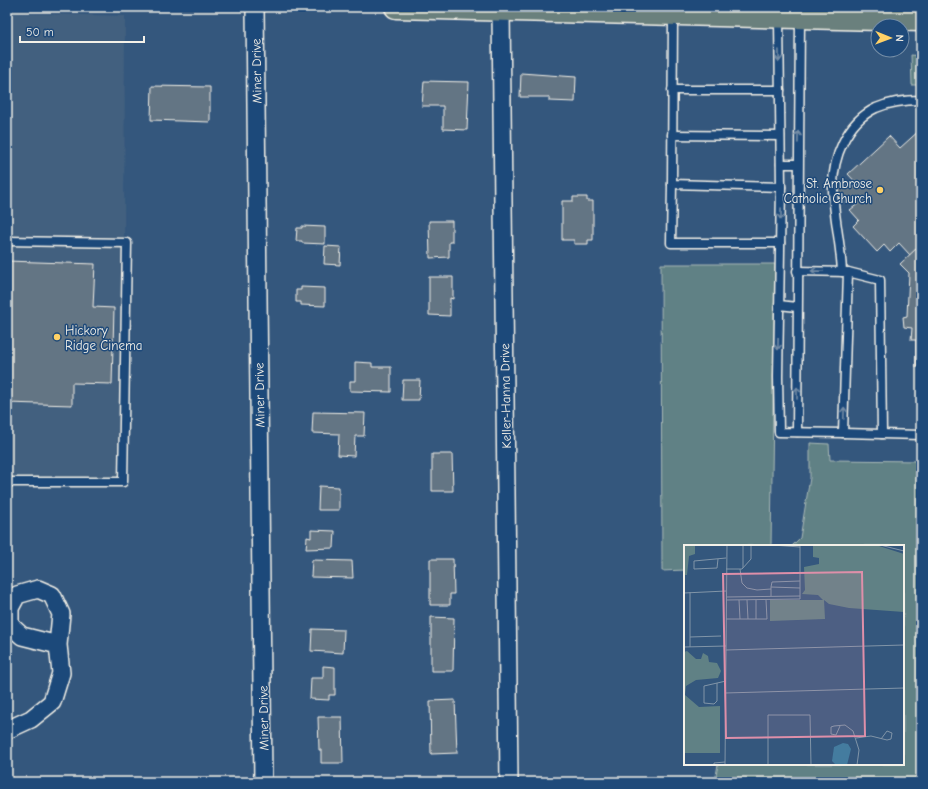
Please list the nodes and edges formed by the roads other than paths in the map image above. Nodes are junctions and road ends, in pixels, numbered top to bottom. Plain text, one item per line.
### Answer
1 (255, 7) edge
2 (396, 7) edge
3 (524, 9) edge
4 (501, 10) junction
5 (829, 12) edge
6 (673, 14) junction
7 (779, 17) junction
8 (800, 17) junction
9 (921, 20) edge
10 (672, 90) junction
11 (780, 90) junction
12 (921, 100) edge
13 (672, 135) junction
14 (780, 136) junction
15 (781, 164) junction
16 (798, 164) junction
17 (672, 184) junction
18 (781, 187) junction
19 (7, 241) edge
20 (780, 243) junction
21 (797, 271) junction
22 (845, 272) junction
23 (779, 305) junction
24 (797, 307) junction
25 (797, 432) junction
26 (843, 434) junction
27 (882, 434) junction
28 (921, 435) edge
29 (7, 482) edge
30 (58, 645) dead end
31 (7, 730) edge
32 (264, 782) edge
33 (509, 782) edge

1 - 32 street, Miner Drive
2 - 4 main road
3 - 4 main road
3 - 6 main road
4 - 33 street, Keller-Hanna Drive
5 - 8 main road
5 - 9 main road
6 - 7 main road
6 - 10 lane
7 - 8 main road
7 -> 11 lane
16 -> 8 lane
10 - 11 lane
10 - 13 lane
11 - 14 lane
12 - 22 lane
13 - 14 lane
13 - 17 lane
14 - 15 lane
15 - 16 lane
15 - 18 lane
16 - 21 lane
17 - 18 lane
17 - 20 lane
18 -> 20 lane
19 - 29 lane
20 - 23 lane
22 -> 21 lane
21 - 24 lane
26 -> 22 lane
22 - 27 lane
23 - 24 lane
23 -> 25 lane
25 -> 24 lane
25 - 26 lane
26 - 27 lane
27 - 28 lane
30 - 31 street

